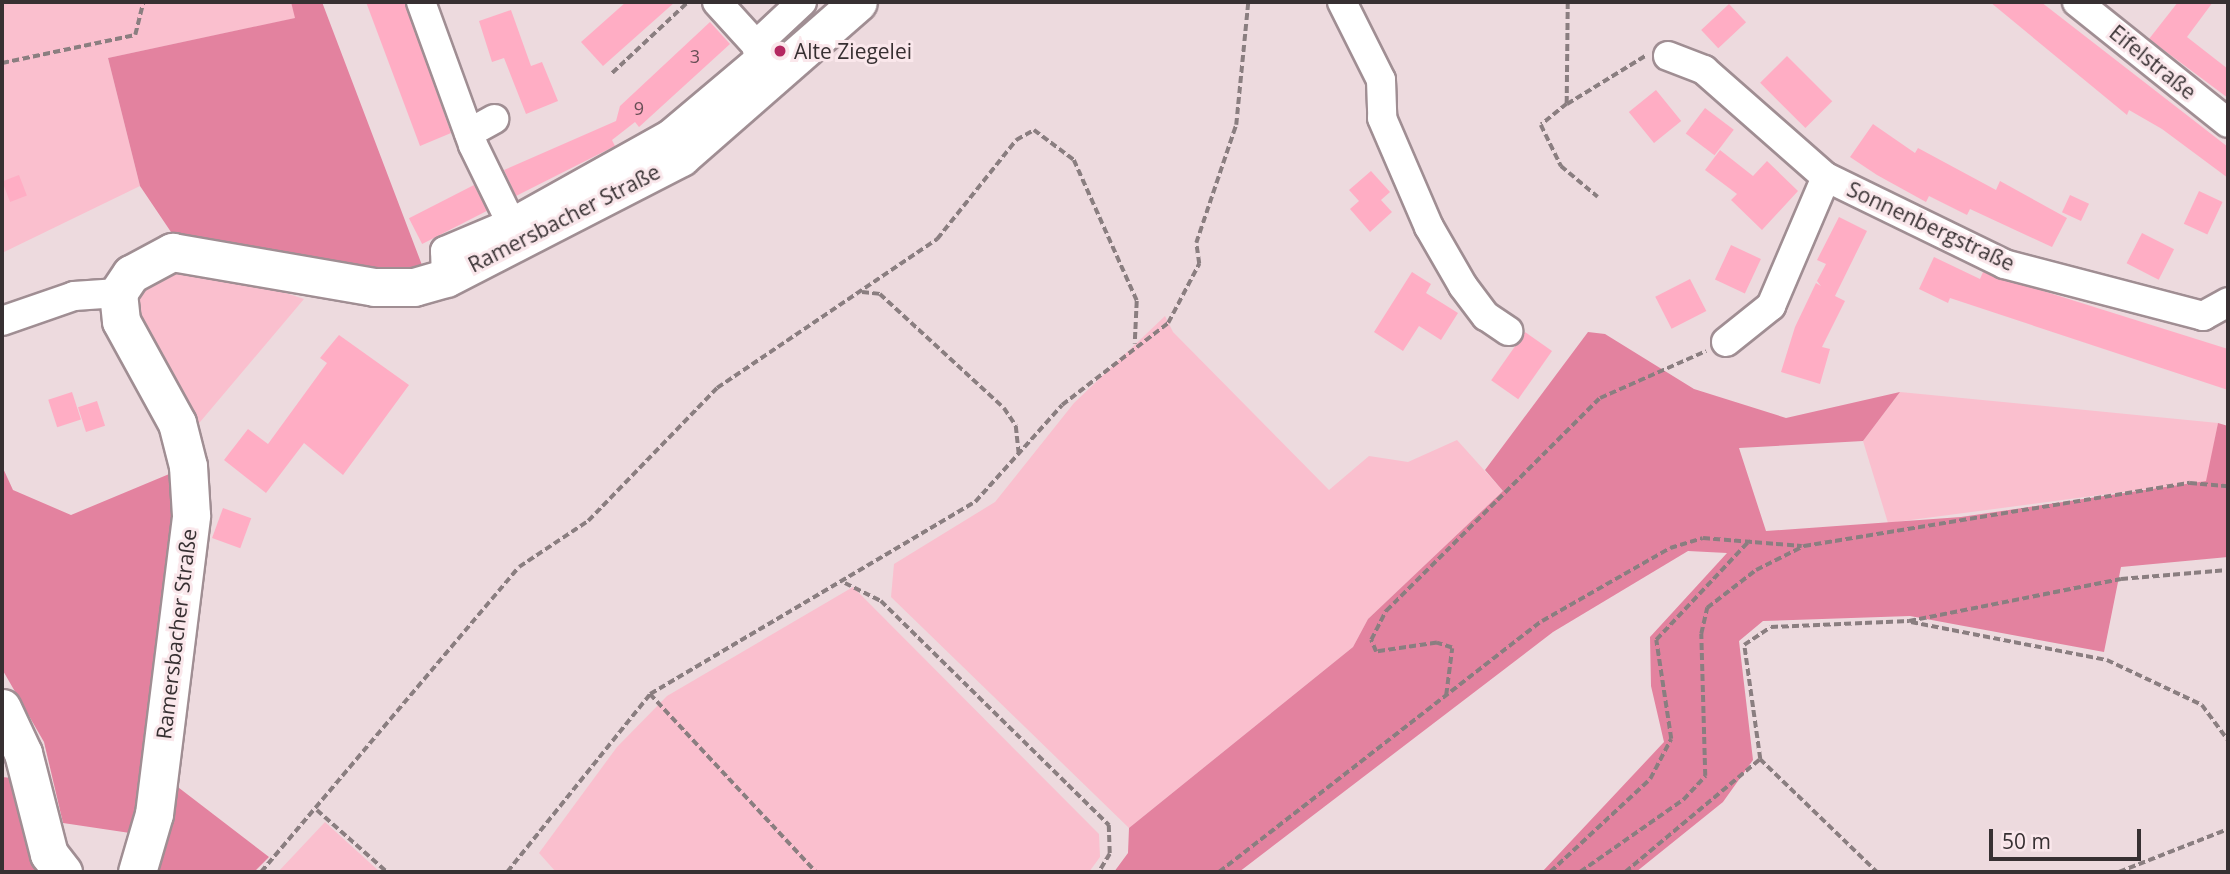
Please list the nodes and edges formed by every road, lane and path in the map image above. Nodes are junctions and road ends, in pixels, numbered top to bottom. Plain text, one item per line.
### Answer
1 (143, 2) edge
2 (421, 2) edge
3 (688, 2) edge
4 (716, 2) edge
5 (802, 2) edge
6 (858, 2) edge
7 (1248, 2) edge
8 (1342, 2) edge
9 (1568, 2) edge
10 (2077, 2) edge
11 (1668, 56) joint
12 (768, 58) junction
13 (2, 63) edge
14 (612, 73) dead end
15 (1567, 104) junction
16 (494, 119) dead end
17 (2228, 123) edge
18 (469, 133) junction
19 (1826, 177) junction
20 (1598, 197) dead end
21 (511, 223) junction
22 (446, 278) junction
23 (860, 292) junction
24 (118, 293) junction
25 (2224, 313) edge
26 (2, 321) edge
27 (1508, 331) dead end
28 (1726, 342) joint
29 (1135, 344) junction
30 (1018, 457) junction
31 (2228, 486) edge
32 (1752, 538) junction
33 (1804, 546) junction
34 (2228, 570) edge
35 (843, 582) junction
36 (1909, 621) junction
37 (650, 694) junction
38 (1446, 697) junction
39 (2, 708) edge
40 (2228, 740) edge
41 (1760, 759) junction
42 (317, 810) junction
43 (2228, 829) edge
44 (63, 872) edge
45 (137, 872) edge
46 (261, 872) edge
47 (387, 872) edge
48 (507, 872) edge
49 (816, 872) edge
50 (1099, 872) edge
51 (1219, 872) edge
52 (1550, 872) edge
53 (1580, 872) edge
54 (1625, 872) edge
55 (1877, 872) edge
56 (2119, 872) edge

1 - 13 path
2 - 18 street
3 - 14 path
4 - 12 street
5 - 12 street
6 - 12 main road, Ramersbacher Straße
7 - 29 path
8 - 27 street
9 - 15 path
10 - 17 street, Eifelstraße
11 - 15 path
11 - 19 street, Sonnenbergstraße
12 - 21 street
12 - 22 main road, Ramersbacher Straße
15 - 20 path
16 - 18 street
18 - 21 street
19 - 25 street, Sonnenbergstraße
19 - 28 street
21 - 22 street
22 - 24 main road, Ramersbacher Straße
23 - 29 path
23 - 30 path
23 - 42 path
24 - 26 street
24 - 45 main road, Ramersbacher Straße
28 - 38 path
29 - 30 path
30 - 35 path
31 - 33 path
32 - 33 path
32 - 38 path
32 - 52 path
33 - 53 path
34 - 36 path
35 - 37 path
35 - 50 path
36 - 40 path
36 - 41 path
37 - 48 path
37 - 49 path
38 - 51 path
39 - 44 main road
41 - 54 path
41 - 55 path
42 - 46 path
42 - 47 path
43 - 56 path

